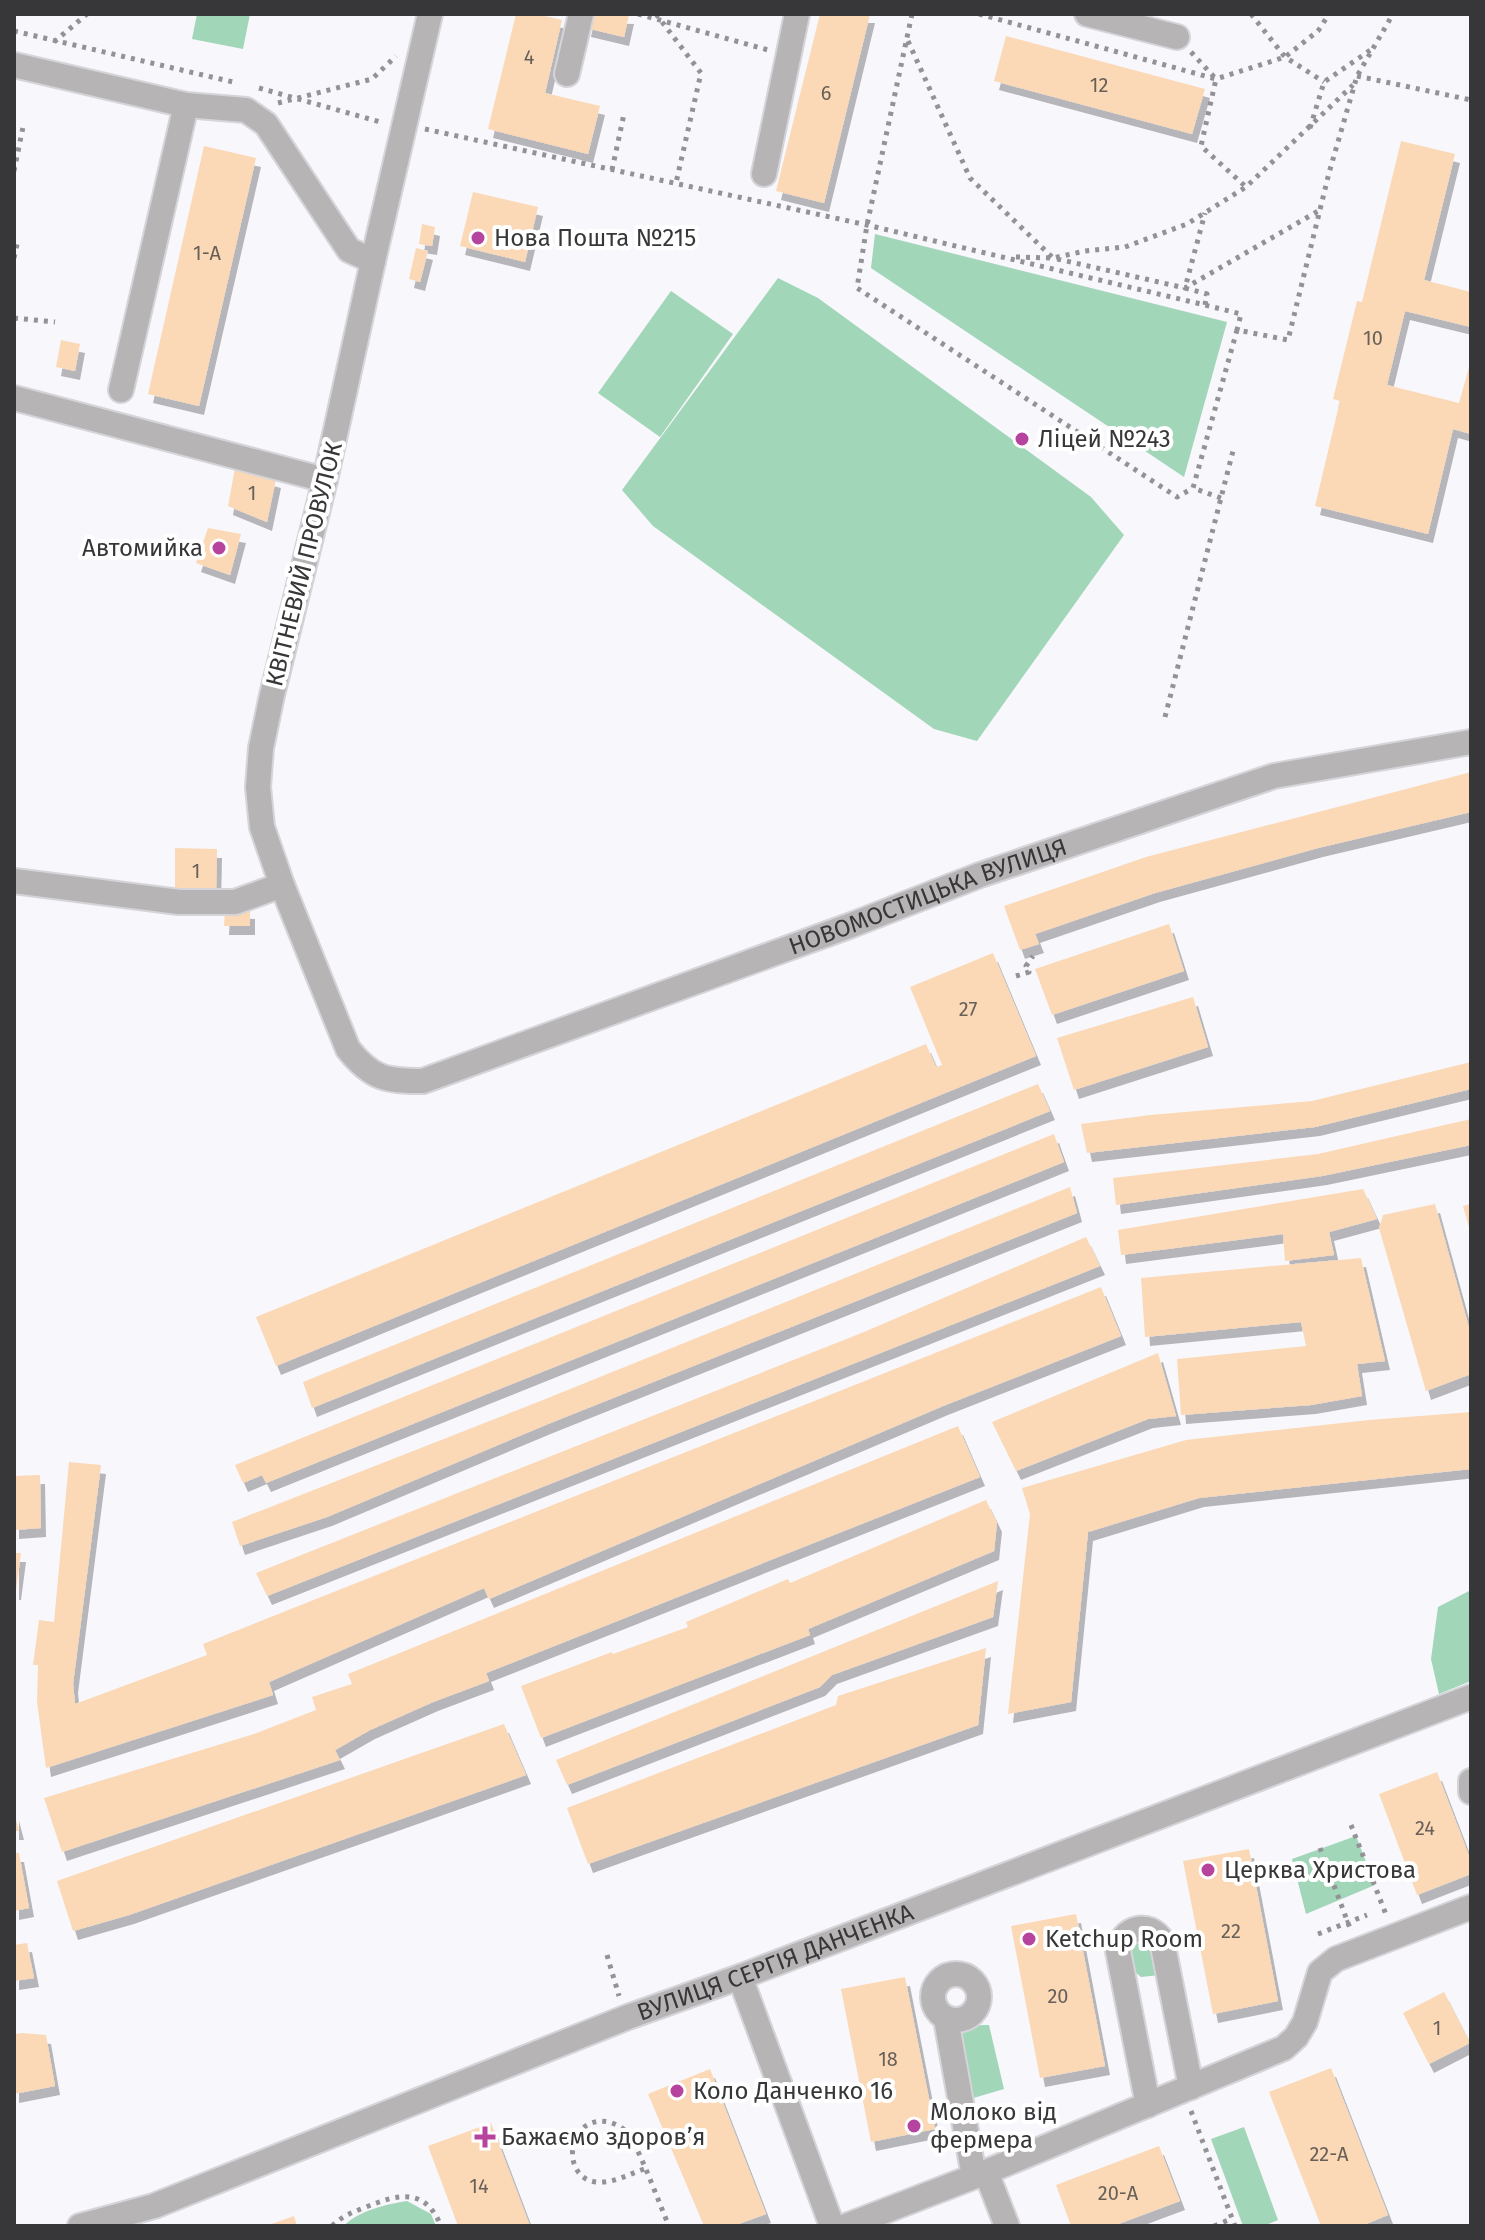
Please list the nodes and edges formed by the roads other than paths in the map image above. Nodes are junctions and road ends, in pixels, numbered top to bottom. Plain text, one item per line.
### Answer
1 (581, 14) edge
2 (797, 14) edge
3 (1087, 14) edge
4 (429, 19) edge
5 (1177, 37) road end
6 (20, 66) edge
7 (567, 74) dead end
8 (186, 105) junction
9 (764, 174) dead end
10 (373, 261) junction
11 (121, 390) dead end
12 (14, 398) edge
13 (325, 480) junction
14 (1471, 742) edge
15 (14, 881) edge
16 (282, 885) junction
17 (393, 1081) joint
18 (1471, 1697) edge
19 (1471, 1781) edge
20 (1471, 1792) edge
21 (1471, 1907) edge
22 (740, 1977) junction
23 (946, 2019) dead end
24 (1187, 2088) junction
25 (1148, 2105) junction
26 (980, 2174) junction
27 (158, 2216) edge
28 (80, 2226) edge
29 (832, 2226) edge
30 (846, 2226) edge
31 (1007, 2226) edge

1 - 7 street
2 - 9 street
3 - 5 street
4 - 10 street, КВІТНЕВИЙ ПРОВУЛОК
6 - 8 street
8 - 10 street
8 - 11 street
10 - 13 street, КВІТНЕВИЙ ПРОВУЛОК
12 - 13 street
13 - 16 street, КВІТНЕВИЙ ПРОВУЛОК
14 - 17 street, НОВОМОСТИЦЬКА ВУЛИЦЯ
15 - 16 street
16 - 17 street, КВІТНЕВИЙ ПРОВУЛОК
18 - 22 street, ВУЛИЦЯ СЕРГІЯ ДАНЧЕНКА
19 - 20 street
21 - 24 street
22 - 27 street, ВУЛИЦЯ СЕРГІЯ ДАНЧЕНКА
22 - 29 street
23 - 26 street
24 - 25 street
24 - 25 street
25 - 26 street
26 - 30 street
26 - 31 street
27 - 28 street, ВУЛИЦЯ СЕРГІЯ ДАНЧЕНКА

